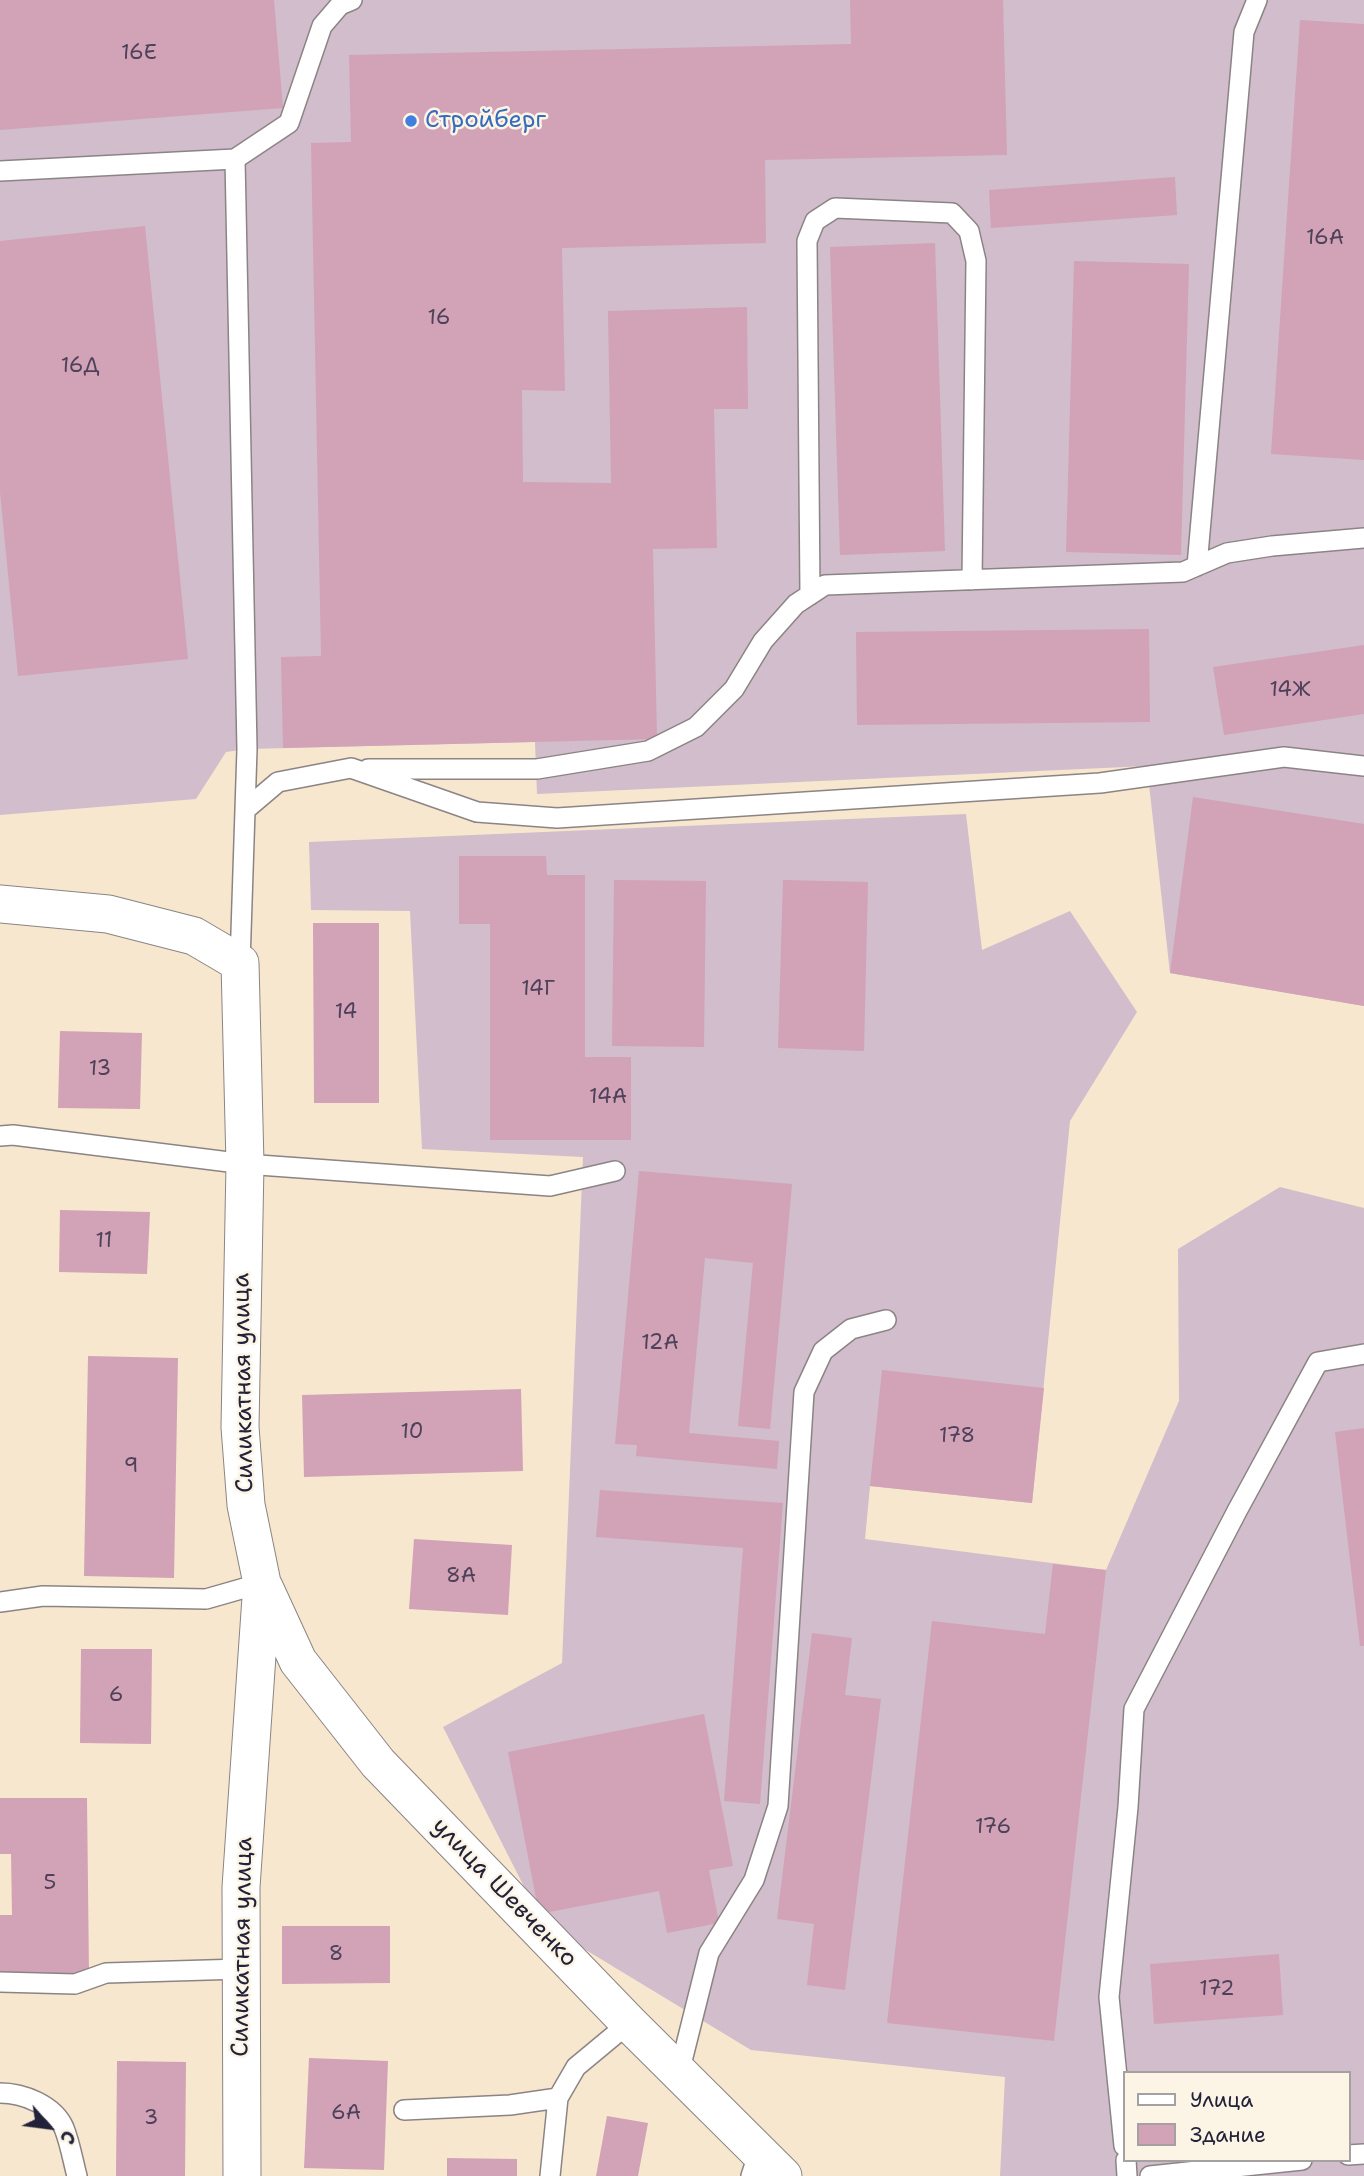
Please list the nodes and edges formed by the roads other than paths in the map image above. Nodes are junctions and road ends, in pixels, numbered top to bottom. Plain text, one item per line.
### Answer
1 (352, 0) edge
2 (1257, 0) edge
3 (235, 159) junction
4 (0, 171) edge
5 (1364, 537) edge
6 (1197, 566) junction
7 (972, 580) junction
8 (810, 595) junction
9 (1364, 766) edge
10 (351, 768) junction
11 (245, 810) junction
12 (0, 904) edge
13 (240, 963) junction
14 (0, 1136) edge
15 (245, 1164) junction
16 (615, 1171) dead end
17 (886, 1320) dead end
18 (1364, 1354) edge
19 (262, 1583) junction
20 (0, 1602) edge
21 (241, 1969) junction
22 (0, 1982) edge
23 (629, 2023) junction
24 (679, 2073) junction
25 (0, 2094) edge
26 (558, 2098) junction
27 (404, 2110) dead end
28 (1122, 2125) edge
29 (1283, 2162) edge
30 (764, 2168) edge
31 (77, 2176) edge
32 (242, 2176) edge
33 (550, 2176) edge
34 (1150, 2176) edge

1 - 3 lane
2 - 6 lane
3 - 4 lane
3 - 11 lane
5 - 6 lane
6 - 7 lane
7 - 8 lane
7 - 8 lane
8 - 10 lane
9 - 10 lane
10 - 11 lane
11 - 13 lane
12 - 13 street
13 - 15 street, Силикатная улица
14 - 15 lane
15 - 16 lane
15 - 19 street, Силикатная улица
17 - 24 lane
18 - 28 lane
19 - 20 lane
19 - 21 street, Силикатная улица
19 - 23 street, улица Шевченко
21 - 22 lane
21 - 32 street, Силикатная улица
23 - 24 street, улица Шевченко
23 - 26 lane
24 - 30 street, улица Шевченко
25 - 31 lane
26 - 27 lane
26 - 33 lane
29 - 34 lane

